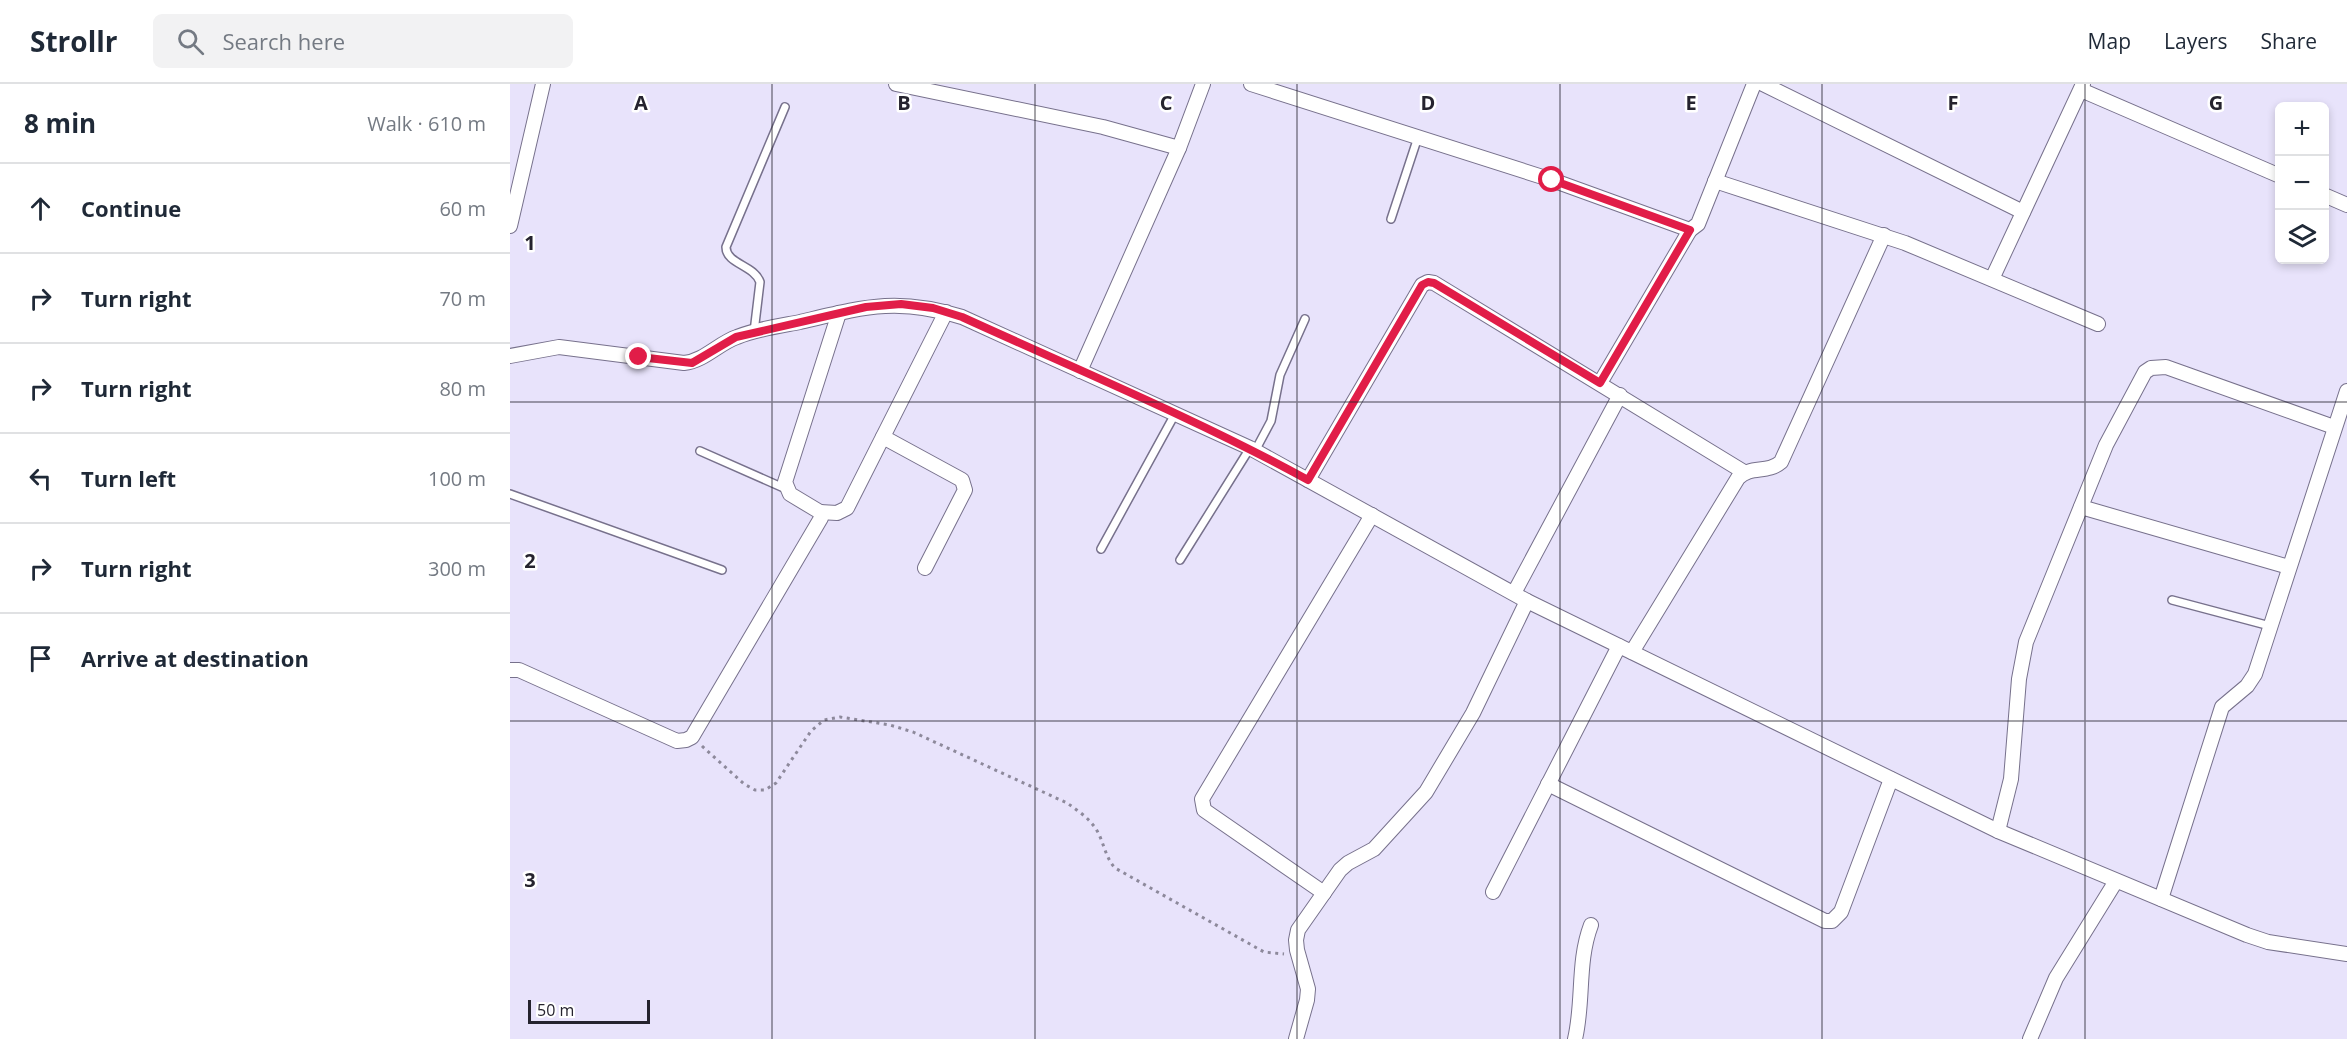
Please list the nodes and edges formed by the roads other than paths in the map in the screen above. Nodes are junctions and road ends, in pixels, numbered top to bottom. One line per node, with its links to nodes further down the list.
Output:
1 (543, 84): 16 (street)
2 (896, 84): 8 (street)
3 (1203, 84): 11 (street)
4 (1251, 84): 10 (street)
5 (1754, 84): 13 (street)
6 (1763, 84): 17 (street)
7 (2082, 87): 12 (street); 17 (street)
8 (935, 89): 11 (street)
9 (785, 107): 27 (lane)
10 (1418, 137): 18 (lane); 20 (street)
11 (1179, 148): 29 (street)
12 (2275, 174)
13 (1715, 181): 20 (street); 21 (street)
14 (2329, 197): 15 (street)
15 (2347, 205)
16 (512, 208): 19 (street)
17 (2024, 212): 22 (street)
18 (1391, 219)
19 (510, 226)
20 (1690, 230): 30 (street)
21 (1884, 235): 22 (street); 38 (street)
22 (1992, 279): 26 (street)
23 (946, 312): 24 (street); 29 (street); 35 (street)
24 (839, 313): 27 (street); 40 (street)
25 (1305, 319): 36 (lane)
26 (2098, 324)
27 (754, 332): 28 (street)
28 (510, 356)
29 (1080, 371): 33 (street)
30 (1600, 383): 32 (street); 39 (street)
31 (2347, 391): 34 (street)
32 (1620, 395): 38 (street); 50 (street)
33 (1175, 414): 36 (street); 45 (lane)
34 (2334, 427): 42 (street); 47 (street)
35 (883, 437): 43 (street); 48 (street)
36 (1252, 450): 39 (street); 46 (lane)
37 (700, 451): 40 (lane)
38 (1744, 472): 55 (street)
39 (1308, 480): 44 (street)
40 (787, 489): 43 (street)
41 (510, 494): 49 (lane)
42 (2081, 507): 47 (street); 59 (street)
43 (820, 512): 56 (street)
44 (1371, 515): 50 (street); 62 (street)
45 (1101, 549)
46 (1180, 560)
47 (2289, 567): 53 (street)
48 (925, 568)
49 (722, 570)
50 (1514, 593): 52 (street)
51 (2172, 600): 53 (lane)
52 (1527, 601): 54 (street); 62 (street)
53 (2270, 627): 63 (street)
54 (1619, 646): 55 (street); 58 (street)
55 (1632, 652): 57 (street)
56 (510, 670)
57 (1891, 779): 58 (street); 59 (street)
58 (1548, 784): 61 (street)
59 (1998, 831): 60 (street)
60 (2116, 881): 63 (street); 68 (street)
61 (1494, 892)
62 (1324, 893): 66 (street)
63 (2161, 899): 65 (street)
64 (1591, 925): 67 (street)
65 (2347, 954)
66 (1296, 1039)
67 (1575, 1039)
68 (2030, 1039)

